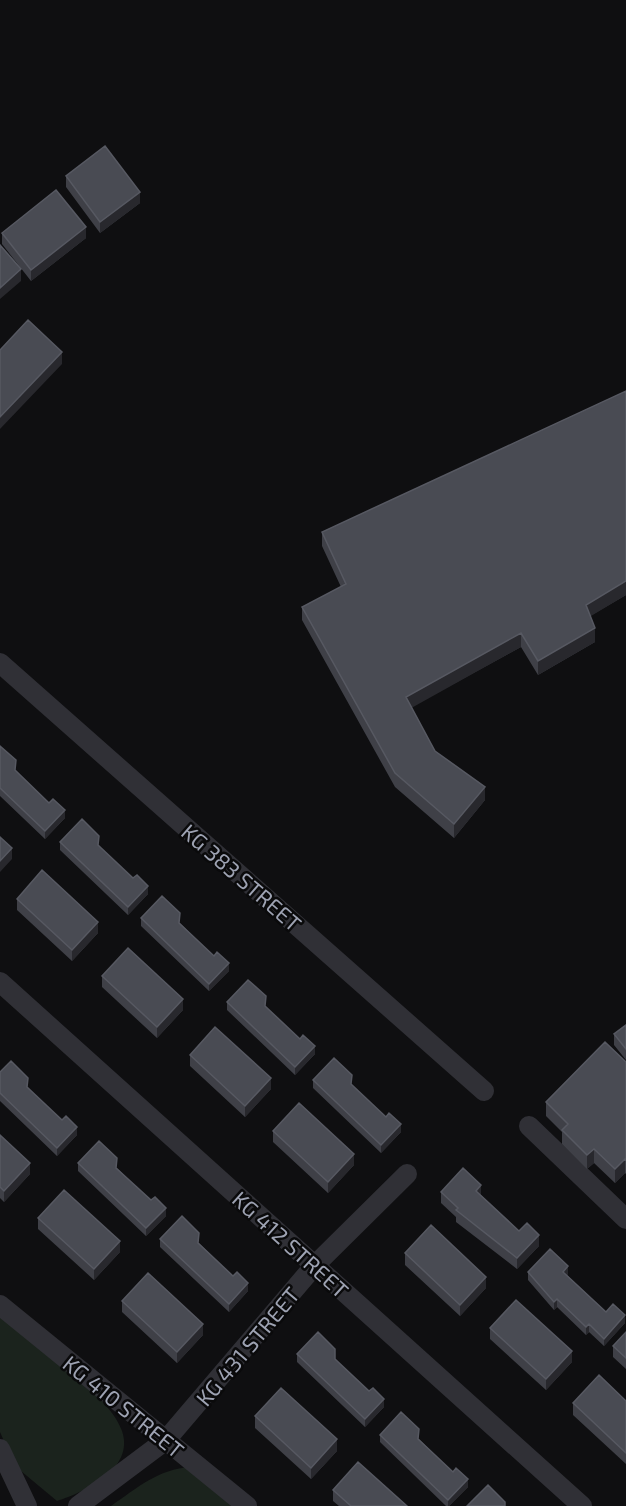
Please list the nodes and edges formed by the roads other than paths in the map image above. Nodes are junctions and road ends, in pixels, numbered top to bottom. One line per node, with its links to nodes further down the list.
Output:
1 (0, 663): 3 (street, KG 383 STREET)
2 (0, 982): 7 (street, KG 412 STREET)
3 (484, 1091)
4 (529, 1126): 6 (street)
5 (406, 1174): 7 (street, KG 431 STREET)
6 (626, 1219)
7 (315, 1266): 9 (street, KG 431 STREET); 14 (street, KG 412 STREET)
8 (0, 1305): 9 (street, KG 410 STREET)
9 (166, 1440): 12 (street, KG 431 STREET); 13 (street, KG 410 STREET)
10 (0, 1449): 11 (street)
11 (27, 1506)
12 (78, 1506)
13 (247, 1506)
14 (582, 1506)

